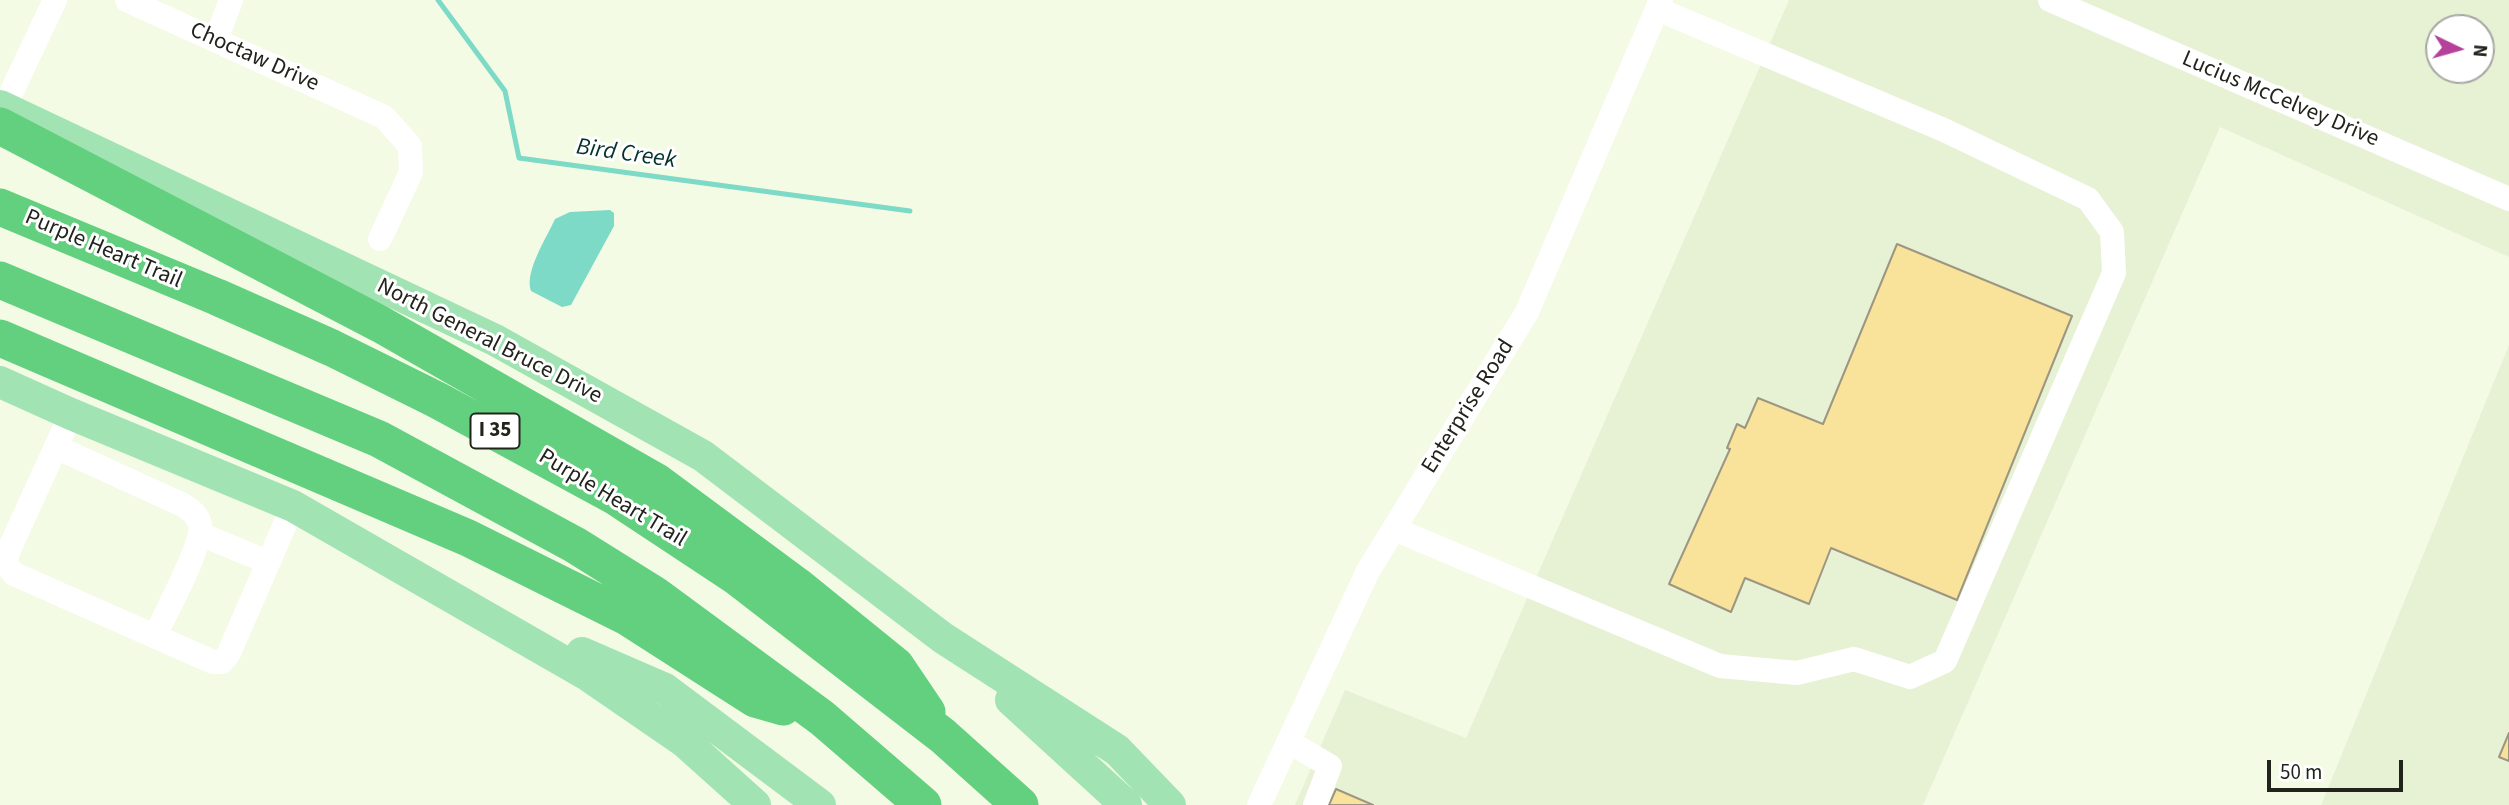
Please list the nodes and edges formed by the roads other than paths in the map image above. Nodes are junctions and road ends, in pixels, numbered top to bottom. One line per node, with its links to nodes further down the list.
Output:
1 (55, 0): 8 (street)
2 (127, 0): 6 (street, Choctaw Drive)
3 (231, 0): 7 (street)
4 (2050, 0): 9 (street, Lucius McCelvey Drive)
5 (1659, 5): 18 (street, Enterprise Road); 18 (street)
6 (155, 6): 7 (street, Choctaw Drive)
7 (216, 40): 11 (street, Choctaw Drive)
8 (1, 113): 23 (main road, North General Bruce Drive); 25 (highway)
9 (2509, 199)
10 (0, 207): 25 (highway, Purple Heart Trail / I 35)
11 (380, 239)
12 (0, 280): 24 (highway)
13 (0, 338): 24 (highway)
14 (0, 382): 15 (main road)
15 (71, 414): 16 (street); 17 (main road)
16 (56, 447): 19 (street); 22 (street)
17 (293, 506): 20 (street); 21 (main road)
18 (1394, 529): 26 (street, Enterprise Road)
19 (200, 534): 20 (street); 22 (street)
20 (268, 562): 22 (street)
21 (455, 598): 27 (main road); 28 (main road)
22 (155, 636)
23 (943, 638): 31 (main road); 32 (main road)
24 (822, 718): 29 (highway)
25 (943, 736): 30 (highway, Purple Heart Trail / I 35)
26 (1289, 742): 33 (street, Enterprise Road); 34 (street)
27 (755, 805)
28 (820, 805)
29 (923, 805)
30 (1020, 805)
31 (1126, 805)
32 (1170, 805)
33 (1259, 805)
34 (1315, 805)

